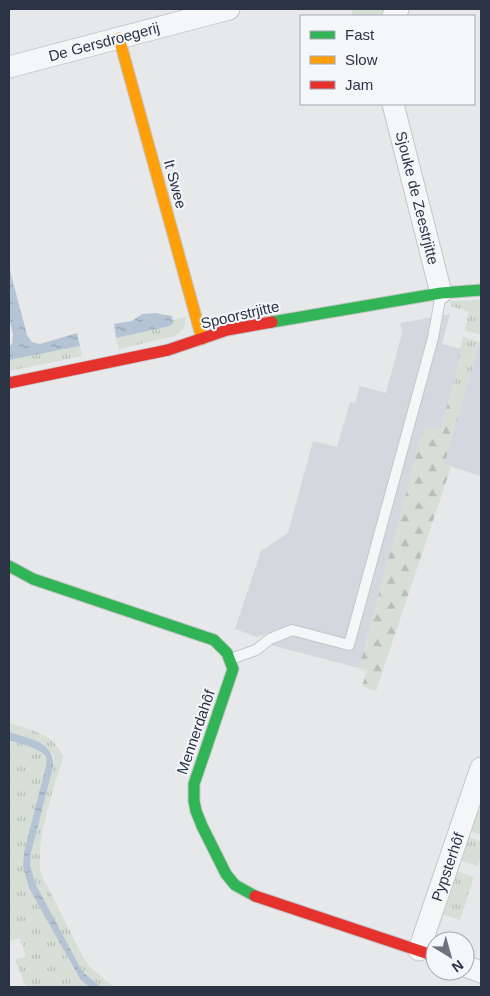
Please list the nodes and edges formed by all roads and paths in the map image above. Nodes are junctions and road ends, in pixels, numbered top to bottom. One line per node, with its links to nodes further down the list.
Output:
1 (229, 9): 2 (street, De Gersdroegerij)
2 (199, 13): 3 (street, De Gersdroegerij)
3 (120, 38): 4 (street, De Gersdroegerij); 8 (street, It Swee)
4 (9, 67)
5 (393, 105): 7 (street, Sjouke de Zeestrjitte)
6 (481, 290): 7 (street, Spoorstrjitte)
7 (442, 293): 8 (street, Spoorstrjitte); 11 (lane)
8 (202, 339): 9 (street, Spoorstrjitte)
9 (9, 383)
10 (9, 566): 11 (street)
11 (231, 659): 14 (street, Mennerdahôf)
12 (481, 768): 13 (street, Pypsterhôf)
13 (433, 931)
14 (425, 952)

